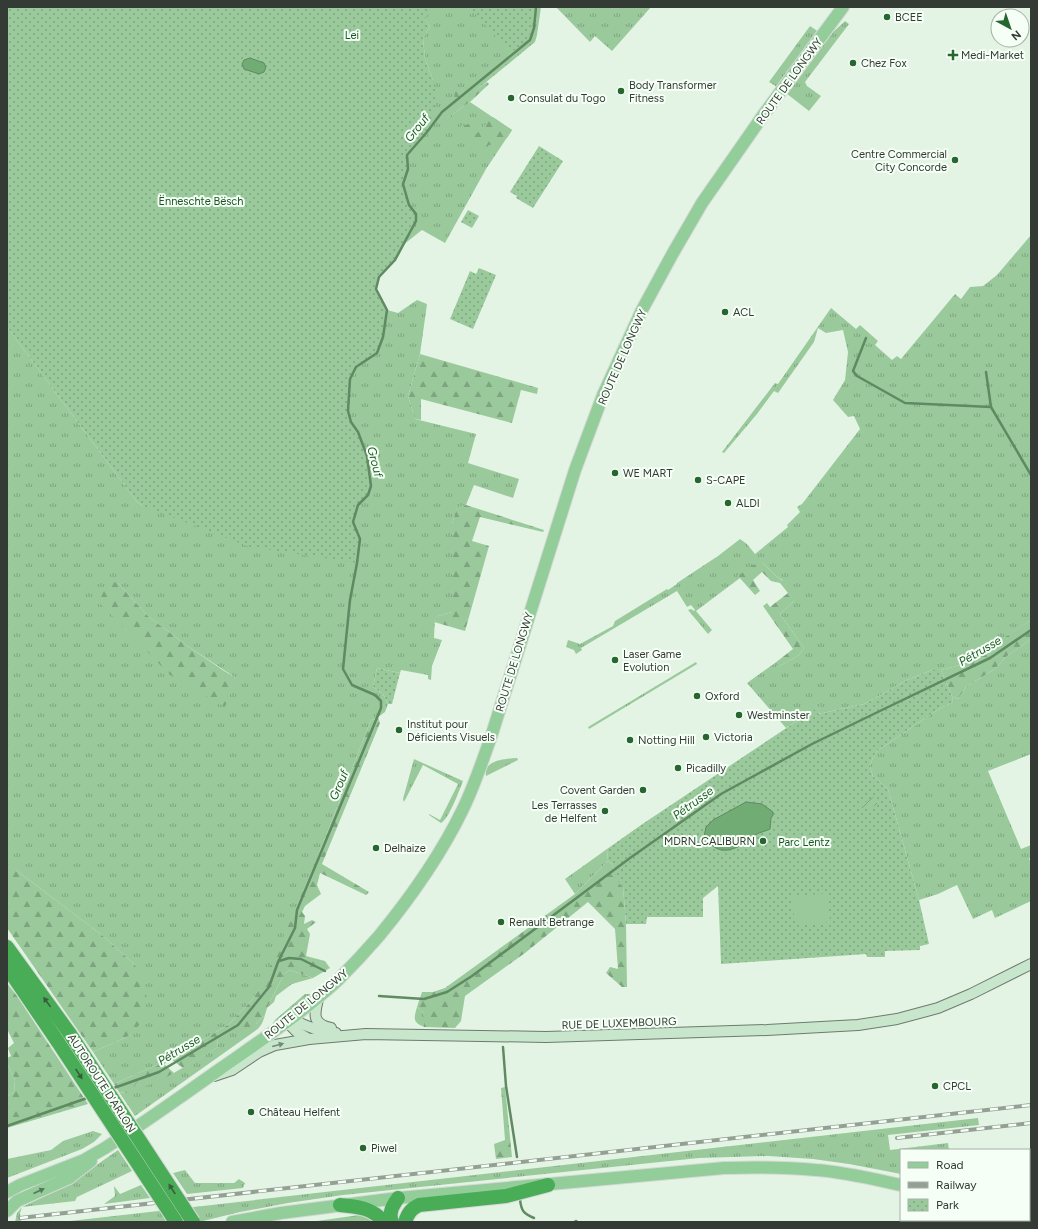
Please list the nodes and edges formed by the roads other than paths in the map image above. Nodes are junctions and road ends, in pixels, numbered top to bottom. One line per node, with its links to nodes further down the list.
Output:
1 (844, 7): 5 (main road, ROUTE DE LONGWY)
2 (7, 947): 18 (highway, AUTOROUTE D'ARLON, one-way to 2, bridge)
3 (1031, 964): 7 (main road, RUE DE LUXEMBOURG)
4 (7, 967): 17 (highway, AUTOROUTE D'ARLON, one-way to 17, bridge)
5 (319, 996): 6 (main road, ROUTE DE LONGWY); 7 (main road)
6 (289, 1020): 7 (main road); 8 (main road); 9 (main road, ROUTE DE LONGWY)
7 (366, 1034): 8 (main road, RUE DE LUXEMBOURG)
8 (309, 1039): 9 (main road, RUE DE LUXEMBOURG, one-way to 8)
9 (204, 1080): 10 (main road, ROUTE DE LONGWY)
10 (105, 1148): 13 (main road, ROUTE DE LONGWY); 16 (main road, one-way to 10)
11 (548, 1185): 12 (main road); 14 (main road); 23 (highway)
12 (900, 1185)
13 (7, 1192)
14 (398, 1198): 15 (main road); 21 (highway); 22 (highway)
15 (340, 1205): 19 (main road); 20 (highway)
16 (7, 1211)
17 (176, 1222)
18 (193, 1222)
19 (232, 1222)
20 (384, 1222)
21 (392, 1222)
22 (401, 1222)
23 (405, 1222)

